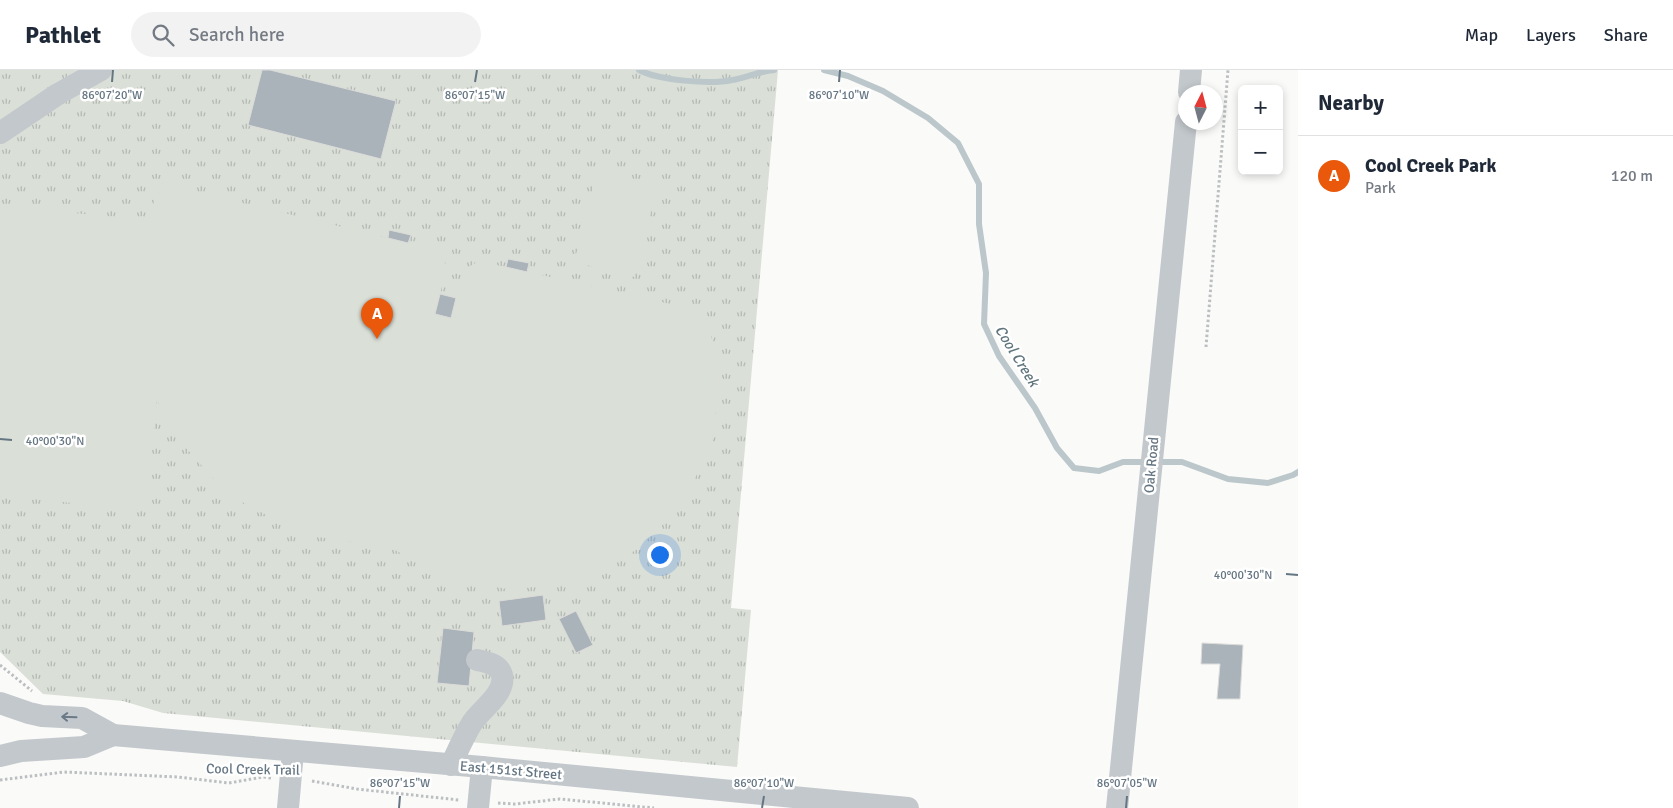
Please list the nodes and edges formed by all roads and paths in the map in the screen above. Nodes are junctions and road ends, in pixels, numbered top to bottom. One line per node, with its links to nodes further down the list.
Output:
1 (101, 70): 6 (street)
2 (1191, 70): 4 (street)
3 (1228, 70): 7 (path)
4 (1190, 85)
5 (1185, 130): 23 (street, Oak Road)
6 (0, 133)
7 (1206, 347)
8 (477, 660): 15 (street)
9 (0, 665): 10 (path)
10 (39, 696)
11 (0, 702): 12 (street, East 151st Street, one-way to 11)
12 (113, 735): 13 (street, East 151st Street); 14 (street, East 151st Street)
13 (293, 751): 15 (street, East 151st Street); 18 (street)
14 (0, 756)
15 (451, 764): 16 (street, East 151st Street)
16 (482, 767): 19 (street); 22 (street, East 151st Street)
17 (0, 780): 18 (path, Cool Creek Trail)
18 (290, 780): 19 (path, Cool Creek Trail); 20 (street)
19 (478, 805): 21 (path, Cool Creek Trail)
20 (288, 808)
21 (654, 808)
22 (908, 808)
23 (1117, 808)

